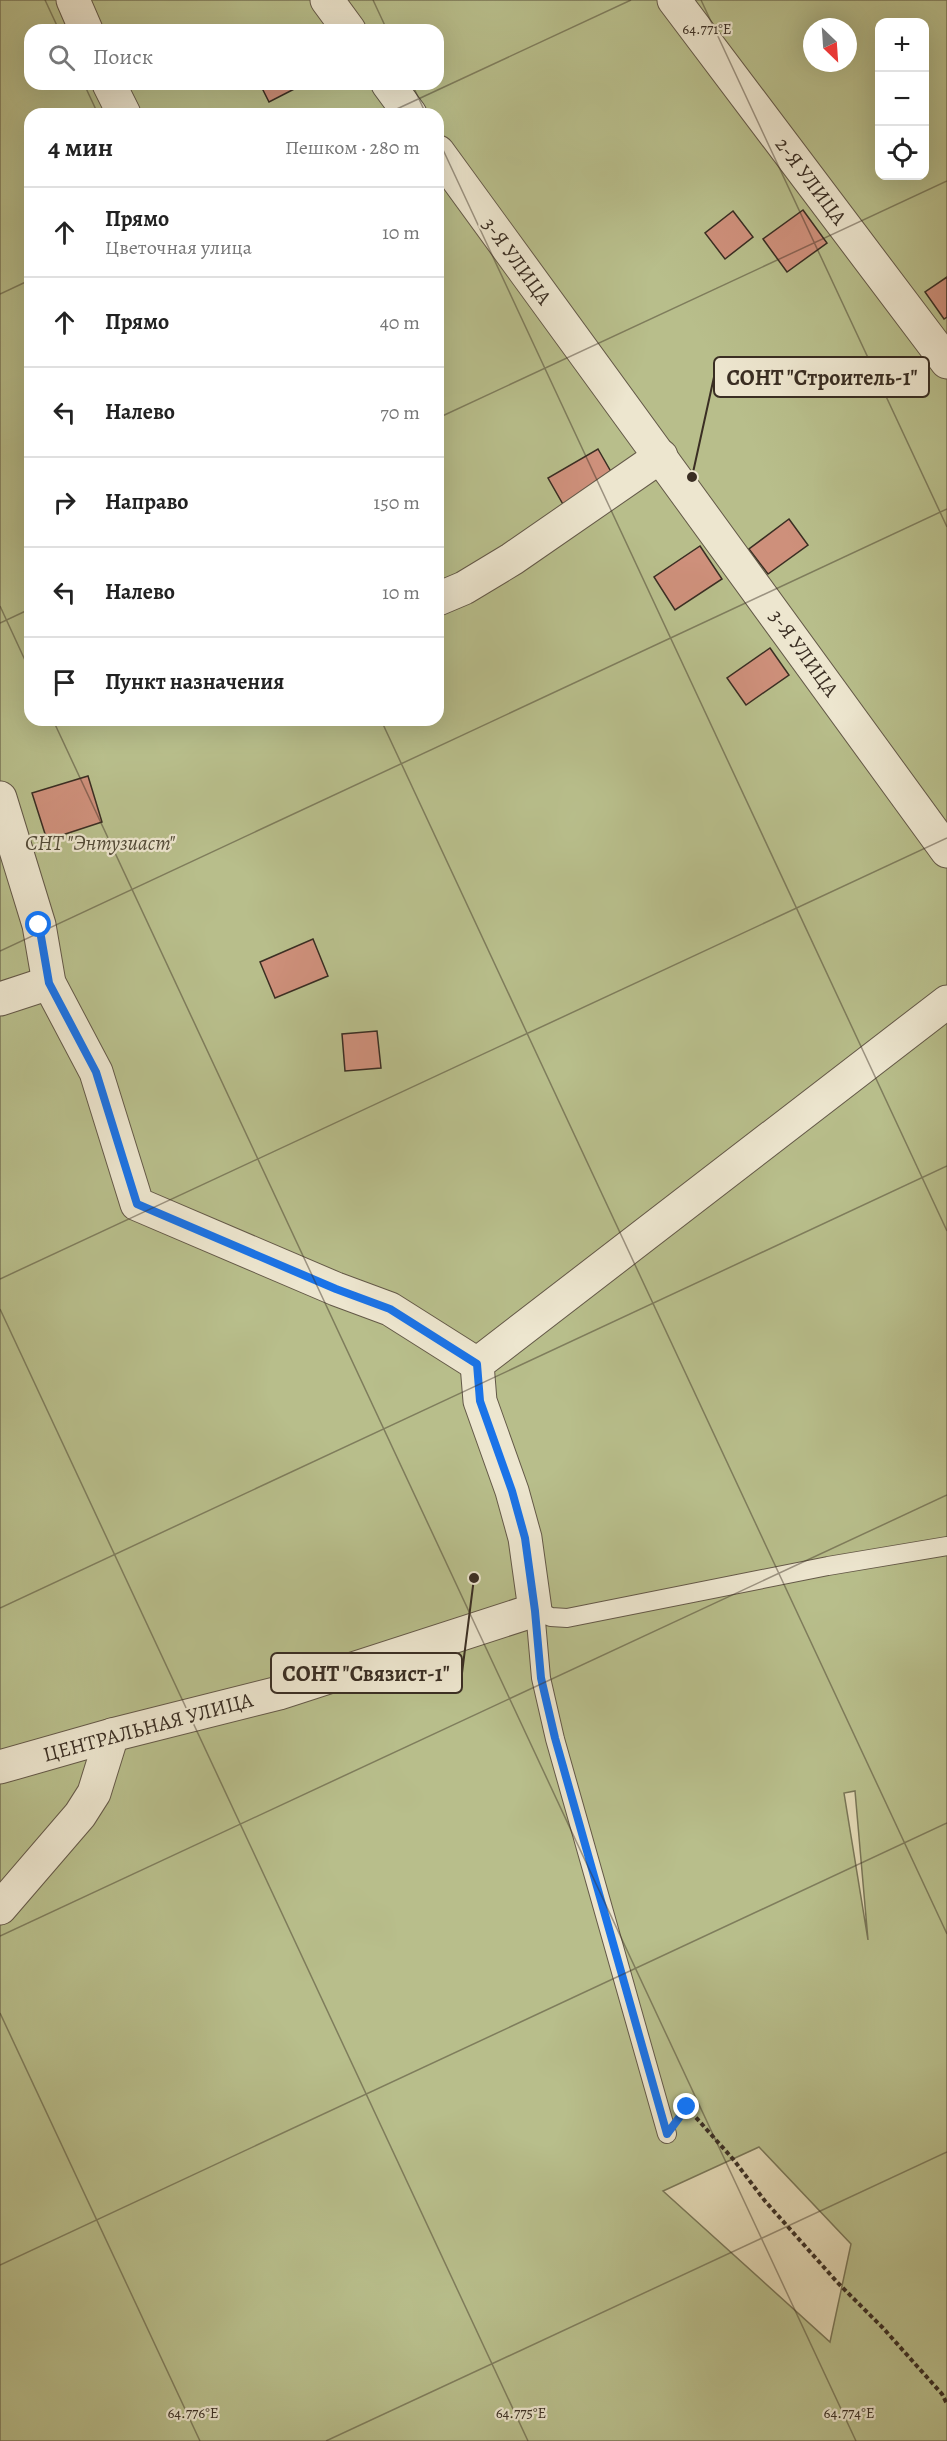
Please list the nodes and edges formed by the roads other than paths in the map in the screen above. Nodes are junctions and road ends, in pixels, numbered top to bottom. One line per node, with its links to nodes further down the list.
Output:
1 (73, 0): 4 (street)
2 (327, 0): 5 (street)
3 (674, 0): 11 (street, 2-Я УЛИЦА)
4 (83, 24)
5 (345, 24)
6 (112, 90): 8 (street)
7 (392, 90): 9 (street)
8 (121, 108)
9 (406, 108)
10 (444, 160): 12 (street, 3-Я УЛИЦА)
11 (947, 362)
12 (661, 456): 13 (street); 15 (street, 3-Я УЛИЦА)
13 (444, 596)
14 (0, 798): 16 (street)
15 (947, 851)
16 (49, 983): 17 (street); 19 (street)
17 (0, 999)
18 (947, 1002): 19 (street)
19 (477, 1364): 21 (street)
20 (947, 1546): 21 (lane)
21 (535, 1611): 22 (street, ЦЕНТРАЛЬНАЯ УЛИЦА); 25 (lane)
22 (112, 1735): 23 (street, ЦЕНТРАЛЬНАЯ УЛИЦА); 24 (street)
23 (0, 1767)
24 (0, 1908)
25 (667, 2134)

